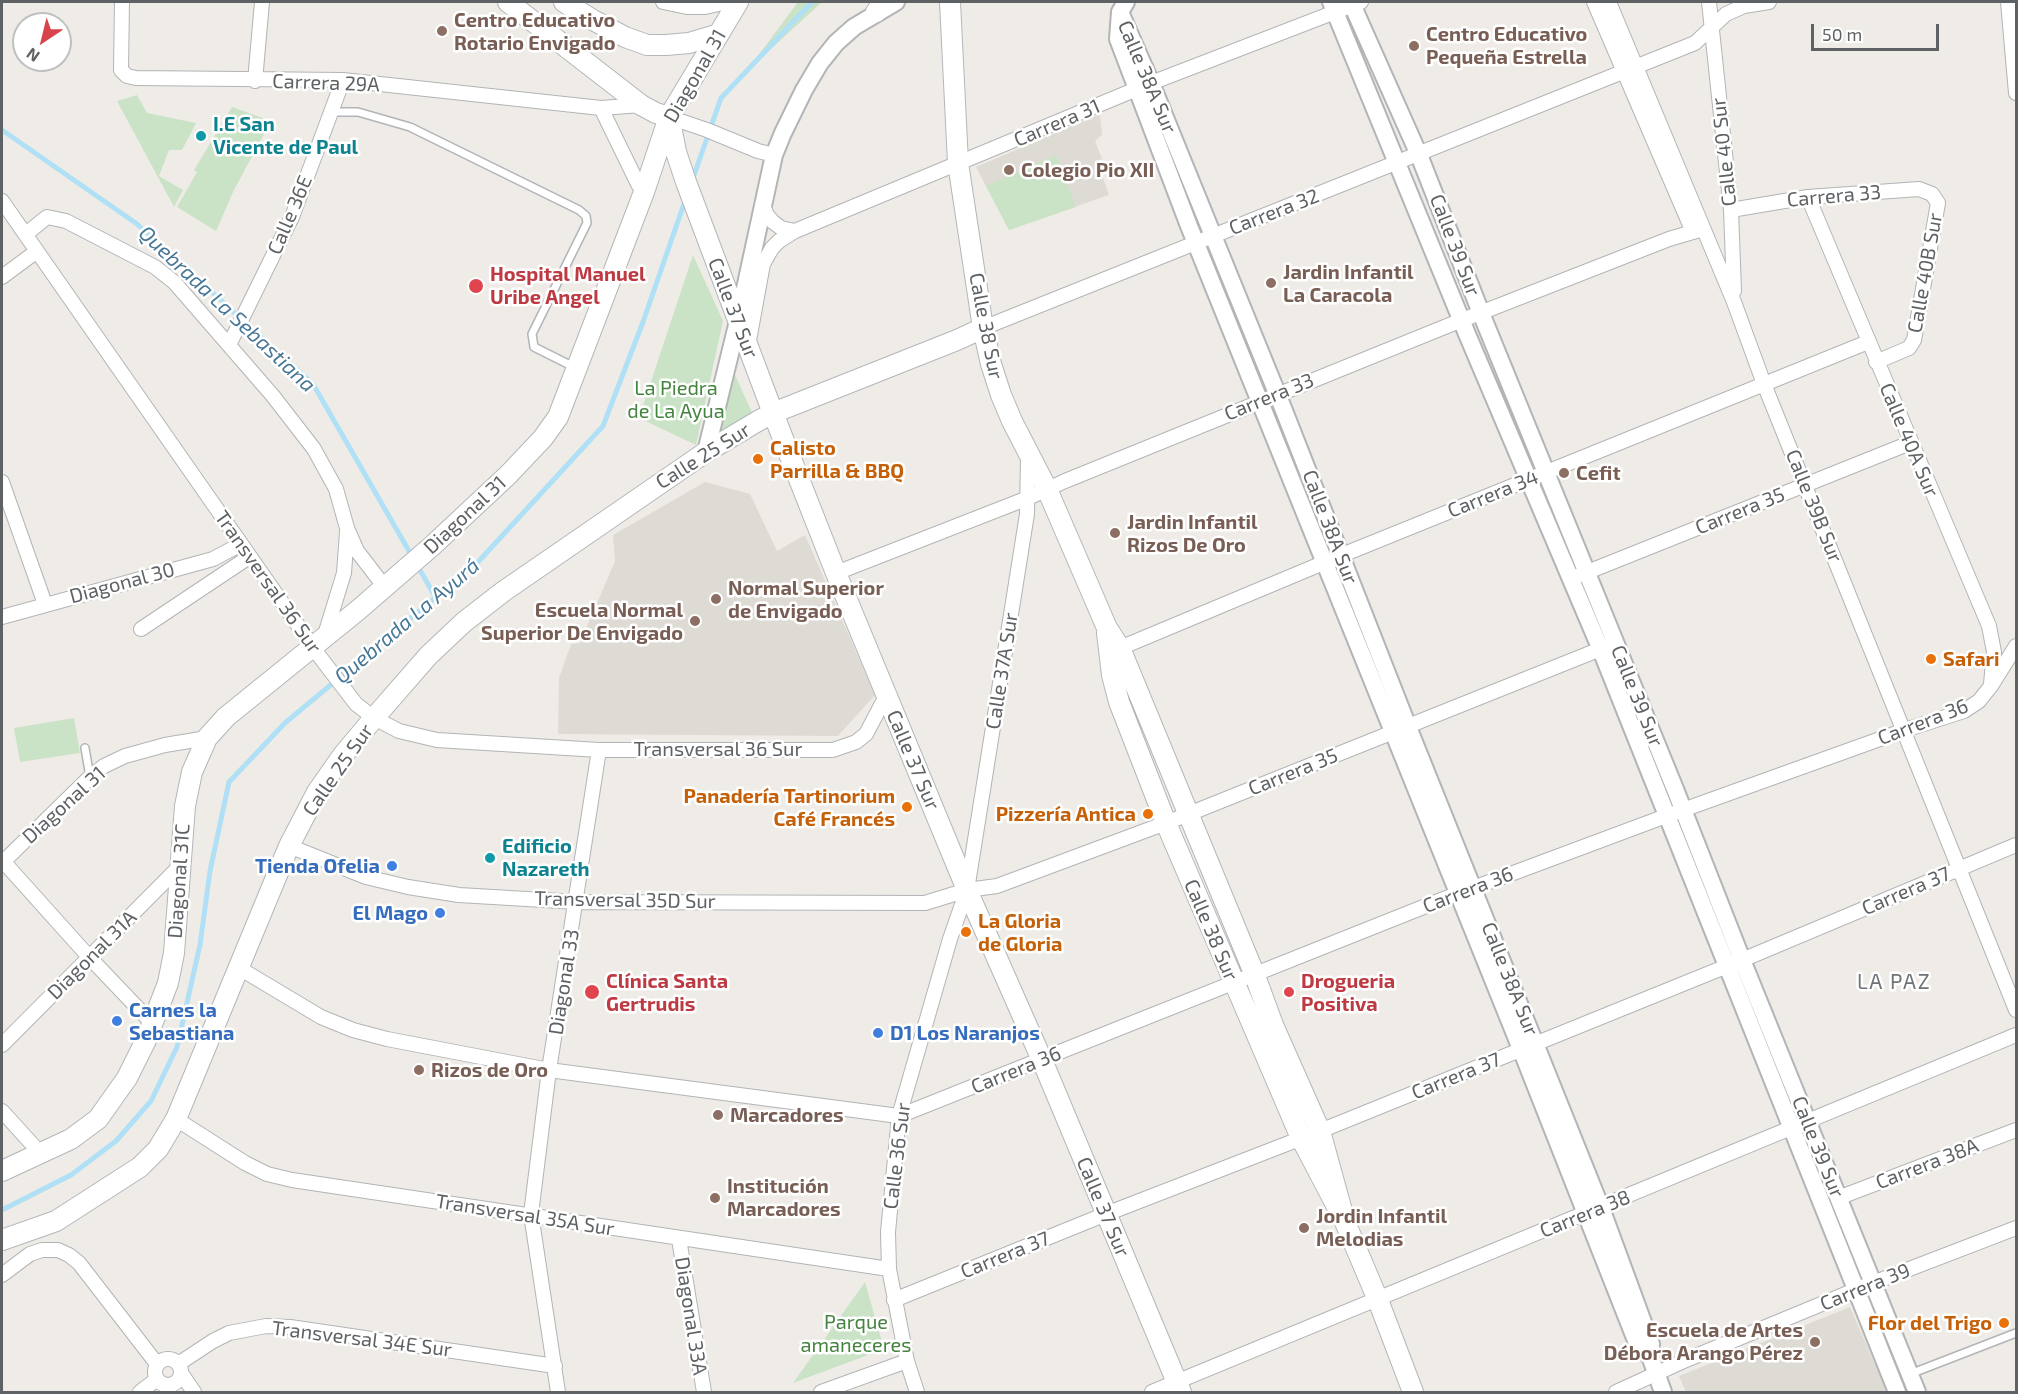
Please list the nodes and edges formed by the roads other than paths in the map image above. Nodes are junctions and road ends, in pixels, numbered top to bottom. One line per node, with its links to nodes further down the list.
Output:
1 (122, 2): 25 (street, Carrera 29A)
2 (262, 2): 25 (street)
3 (508, 2): 28 (main road)
4 (564, 2): 21 (main road)
5 (663, 2): 6 (street)
6 (728, 2)
7 (738, 2): 21 (main road, Diagonal 31)
8 (896, 2): 17 (street)
9 (950, 2): 22 (main road, Calle 38 Sur)
10 (959, 2): 22 (main road)
11 (1594, 2): 23 (street, Calle 39B Sur)
12 (1609, 2): 23 (street, Calle 39B Sur)
13 (1709, 2): 20 (street, Calle 40 Sur)
14 (1769, 2): 20 (street, Carrera 32)
15 (2008, 2): 27 (street)
16 (1355, 3): 19 (street, Carrera 31); 33 (street, Calle 39 Sur)
17 (880, 7): 32 (street)
18 (1123, 7): 26 (street, Calle 38A Sur)
19 (1333, 7): 26 (street, Carrera 31); 35 (street, Calle 39 Sur)
20 (1712, 27): 23 (street, Carrera 32); 41 (street, Calle 40 Sur)
21 (719, 33): 31 (main road, Diagonal 31)
22 (951, 45): 34 (main road, Calle 38 Sur)
23 (1630, 69): 33 (street, Carrera 32); 42 (street, Calle 39B Sur)
24 (343, 80): 25 (street, Carrera 29A); 29 (street, Carrera 29A); 30 (street, Calle 36E)
25 (255, 81)
26 (1144, 86): 34 (street, Carrera 31); 45 (street, Calle 38A Sur); 46 (street, Calle 38A Sur)
27 (2016, 93)
28 (641, 105): 29 (street, Carrera 29A); 31 (main road)
29 (601, 108): 36 (street)
30 (331, 112): 55 (street, Calle 36E); 58 (lane)
31 (669, 117): 32 (street); 36 (main road, Diagonal 31); 52 (main road, Calle 37 Sur)
32 (766, 153): 40 (street)
33 (1419, 154): 35 (street, Carrera 32); 50 (street, Calle 39 Sur)
34 (958, 163): 43 (street, Carrera 31); 53 (main road, Calle 38 Sur)
35 (1397, 164): 45 (street, Carrera 32); 51 (street, Calle 39 Sur)
36 (644, 192): 58 (main road, Diagonal 31)
37 (1808, 197): 38 (street, Carrera 33); 41 (street, Carrera 33); 54 (street, Calle 40A Sur)
38 (1936, 198): 57 (street, Calle 40B Sur)
39 (2, 201): 44 (street, Transversal 36 Sur)
40 (763, 205): 43 (street); 52 (street)
41 (1731, 210): 49 (street, Calle 40 Sur)
42 (1698, 230): 49 (street, Calle 39B Sur); 50 (street, Carrera 33)
43 (795, 231): 56 (street, Carrera 31)
44 (26, 234): 47 (street, Transversal 36 Sur); 55 (street)
45 (1213, 235): 46 (street, Carrera 32); 60 (street, Calle 38A Sur)
46 (1195, 242): 53 (street, Carrera 32); 61 (street, Calle 38A Sur)
47 (37, 251): 48 (street); 73 (street, Transversal 36 Sur)
48 (2, 277)
49 (1734, 302): 59 (street, Calle 39B Sur)
50 (1481, 313): 51 (street, Carrera 33); 66 (street, Calle 39 Sur)
51 (1462, 320): 60 (street, Carrera 33); 67 (street, Calle 39 Sur)
52 (738, 321): 56 (main road, Calle 37 Sur); 65 (street)
53 (983, 327): 62 (main road, Carrera 32); 64 (main road, Calle 38 Sur)
54 (1868, 342): 57 (street, Calle 40A Sur); 59 (street, Carrera 34)
55 (228, 345): 72 (street)
56 (748, 347): 62 (main road, Calle 37 Sur)
57 (1876, 362): 63 (street, Calle 40A Sur)
58 (577, 368): 82 (main road, Diagonal 31)
59 (1764, 384): 66 (street, Carrera 34); 69 (street, Calle 39B Sur)
60 (1277, 394): 61 (street, Carrera 33); 74 (street, Calle 38A Sur)
61 (1260, 401): 70 (street, Carrera 33); 77 (street, Calle 38A Sur)
62 (773, 413): 65 (main road, Calle 25 Sur); 80 (main road, Calle 37 Sur)
63 (1910, 443): 69 (street, Carrera 35); 91 (street, Calle 40A Sur)
64 (1027, 451): 70 (main road, Calle 38 Sur); 71 (street, Calle 37A Sur)
65 (706, 452): 93 (main road, Calle 25 Sur)
66 (1546, 473): 67 (street, Carrera 34); 78 (street, Calle 39 Sur)
67 (1529, 480): 74 (street, Carrera 34); 81 (street, Calle 39 Sur)
68 (2, 482): 83 (street)
69 (1805, 485): 78 (street, Carrera 35); 95 (street, Calle 39B Sur)
70 (1047, 489): 71 (street, Carrera 33); 85 (main road, Calle 38 Sur)
71 (1028, 498): 80 (street, Carrera 33); 109 (street, Calle 37A Sur)
72 (347, 528): 82 (street); 87 (street)
73 (241, 544): 75 (street, Transversal 36 Sur); 76 (street, Diagonal 30)
74 (1341, 555): 77 (street, Carrera 34); 94 (street, Calle 38A Sur)
75 (249, 557): 79 (street); 87 (street, Transversal 36 Sur)
76 (213, 559): 79 (street); 83 (street, Diagonal 30)
77 (1324, 562): 90 (street, Carrera 34); 94 (street, Calle 38A Sur)
78 (1587, 572): 81 (street, Carrera 35); 88 (street, Calle 39 Sur)
79 (224, 573): 86 (street)
80 (836, 573): 92 (main road, Calle 37 Sur)
81 (1570, 579): 88 (street, Calle 39 Sur)
82 (387, 584): 87 (main road, Diagonal 31)
83 (45, 603): 84 (street, Diagonal 30)
84 (2, 617)
85 (1107, 628): 90 (main road, Calle 38 Sur); 103 (main road, Calle 38 Sur)
86 (141, 629)
87 (319, 642): 93 (street, Transversal 36 Sur); 96 (main road, Diagonal 31)
88 (1608, 646): 94 (street, Carrera 35); 100 (street, Calle 39 Sur); 102 (street, Calle 39 Sur)
89 (2016, 646): 91 (street, Carrera 36)
90 (1119, 648): 101 (main road, Calle 38 Sur)
91 (1991, 686): 95 (street, Carrera 36)
92 (886, 696): 98 (street, Transversal 36 Sur); 109 (main road, Calle 37 Sur)
93 (374, 718): 98 (street, Transversal 36 Sur); 105 (main road, Calle 25 Sur)
94 (1400, 730): 101 (street, Carrera 35); 110 (street, Calle 38A Sur)
95 (1905, 730): 100 (street, Carrera 36); 108 (street, Calle 39B Sur)
96 (207, 738): 99 (street, Diagonal 31); 107 (main road, Diagonal 31C)
97 (85, 748): 99 (lane)
98 (599, 750): 111 (street, Diagonal 33)
99 (90, 777): 106 (street, Diagonal 31)
100 (1684, 811): 102 (street, Carrera 36); 113 (street, Calle 39 Sur)
101 (1187, 815): 103 (street, Carrera 35); 115 (main road, Calle 38 Sur)
102 (1666, 816): 110 (street, Carrera 36); 113 (street, Calle 39 Sur)
103 (1166, 823): 109 (street, Carrera 35); 116 (main road, Calle 38 Sur)
104 (2016, 845): 108 (street, Carrera 37)
105 (289, 846): 111 (street, Transversal 35D Sur); 114 (main road, Calle 25 Sur)
106 (2, 862): 112 (street)
107 (181, 865): 112 (street, Diagonal 31A); 118 (main road, Diagonal 31C)
108 (1960, 868): 113 (street, Carrera 37); 117 (street, Calle 39B Sur)
109 (967, 890): 111 (street, Transversal 35D Sur); 122 (main road, Calle 37 Sur); 125 (street, Calle 36 Sur)
110 (1466, 891): 115 (street, Carrera 36); 121 (street, Calle 38A Sur)
111 (577, 902): 123 (street, Diagonal 33)
112 (90, 958): 118 (street); 120 (street, Diagonal 31A)
113 (1734, 962): 121 (street, Carrera 37); 127 (street, Calle 39 Sur); 128 (street, Calle 39 Sur)
114 (239, 969): 123 (street); 126 (main road, Calle 25 Sur)
115 (1254, 973): 116 (street, Carrera 36); 130 (main road, Calle 38 Sur)
116 (1233, 982): 122 (street, Carrera 36); 131 (main road, Calle 38 Sur)
117 (2016, 1010)
118 (153, 1024): 132 (main road, Diagonal 31C)
119 (2016, 1035): 127 (street, Carrera 38)
120 (2, 1045)
121 (1529, 1046): 130 (street, Carrera 37); 135 (street, Calle 38A Sur); 138 (street, Calle 38A Sur)
122 (1042, 1060): 125 (street, Carrera 36); 137 (main road, Calle 37 Sur)
123 (549, 1070): 125 (street); 136 (street, Diagonal 33)
124 (2, 1111): 132 (street)
125 (899, 1116): 143 (street, Calle 36 Sur)
126 (176, 1119): 136 (street, Transversal 35A Sur); 142 (main road, Calle 25 Sur)
127 (1807, 1121): 128 (street, Carrera 38); 134 (street, Calle 39 Sur)
128 (1791, 1128): 135 (street, Carrera 38); 146 (street, Calle 39 Sur)
129 (2016, 1130): 134 (street, Carrera 38A)
130 (1320, 1131): 131 (street, Carrera 37); 139 (main road, Calle 38 Sur)
131 (1301, 1138): 137 (street, Carrera 37); 139 (main road, Calle 38 Sur)
132 (41, 1154): 133 (main road, Diagonal 31C)
133 (2, 1171)
134 (1838, 1198): 145 (street, Calle 39 Sur)
135 (1602, 1208): 138 (street, Carrera 38); 150 (street, Calle 38A Sur)
136 (531, 1214): 141 (street, Transversal 35A Sur); 153 (street, Diagonal 33)
137 (1106, 1214): 147 (street, Carrera 37); 158 (main road, Calle 37 Sur)
138 (1585, 1214): 148 (street, Carrera 38); 150 (street, Calle 38A Sur)
139 (1345, 1222): 148 (main road, Calle 38 Sur)
140 (2016, 1228): 145 (street, Carrera 39)
141 (679, 1239): 143 (street, Transversal 35A Sur); 162 (street, Diagonal 33A)
142 (2, 1240)
143 (889, 1269): 147 (street, Calle 36 Sur)
144 (2, 1275): 152 (street)
145 (1873, 1283): 146 (street, Carrera 39); 155 (street, Calle 39 Sur)
146 (1855, 1290): 156 (street, Carrera 39); 169 (street, Calle 39 Sur)
147 (894, 1300): 151 (street, Calle 36 Sur)
148 (1378, 1300): 158 (street, Carrera 38); 166 (main road, Calle 38 Sur)
149 (2016, 1333): 155 (lane)
150 (1650, 1356): 156 (street, Calle 38A Sur)
151 (907, 1361): 163 (street); 164 (street, Calle 36 Sur)
152 (157, 1364): 154 (street); 157 (street)
153 (555, 1366): 154 (street, Transversal 34E Sur); 161 (street, Diagonal 33)
154 (180, 1369): 157 (street); 160 (street)
155 (1910, 1374): 170 (street, Calle 39 Sur)
156 (1655, 1375): 167 (street, Carrera 39); 168 (street, Calle 38A Sur)
157 (165, 1386): 159 (street)
158 (1179, 1387): 165 (street, Carrera 38)
159 (140, 1392)
160 (194, 1392)
161 (558, 1392)
162 (704, 1392)
163 (821, 1392)
164 (917, 1392)
165 (1152, 1392)
166 (1413, 1392)
167 (1616, 1392)
168 (1663, 1392)
169 (1897, 1392)
170 (1917, 1392)

